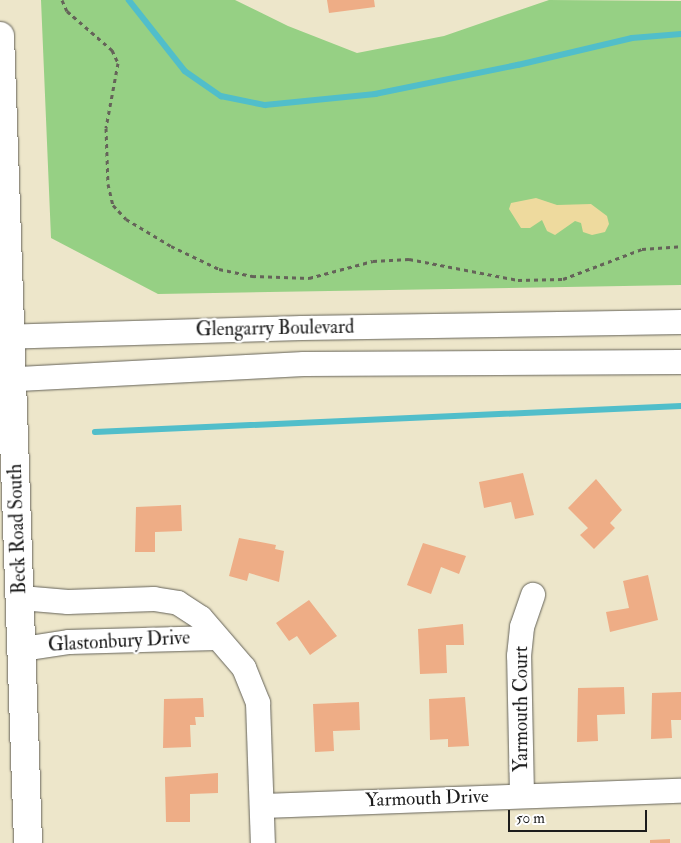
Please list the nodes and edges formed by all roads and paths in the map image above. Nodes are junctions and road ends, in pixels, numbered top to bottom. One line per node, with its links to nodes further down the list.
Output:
1 (62, 0): 3 (path)
2 (0, 36): 6 (main road, Beck Road South)
3 (681, 246)
4 (681, 322): 5 (street, Glengarry Boulevard)
5 (550, 324): 6 (street, Glengarry Boulevard); 7 (street)
6 (6, 337): 9 (main road, Beck Road South)
7 (549, 362): 8 (street, Glengarry Boulevard); 9 (street, Glengarry Boulevard)
8 (681, 362)
9 (6, 379): 11 (main road, Beck Road South)
10 (533, 595): 15 (street, Yarmouth Court)
11 (21, 598): 12 (street, Glastonbury Drive); 13 (main road, Beck Road South)
12 (216, 638): 13 (street, Glastonbury Drive); 16 (street, Glastonbury Drive)
13 (23, 649): 17 (main road, Beck Road South)
14 (681, 790): 15 (street, Yarmouth Drive)
15 (522, 795): 16 (street, Yarmouth Drive)
16 (262, 806): 18 (street, Glastonbury Drive)
17 (28, 843)
18 (263, 843)

